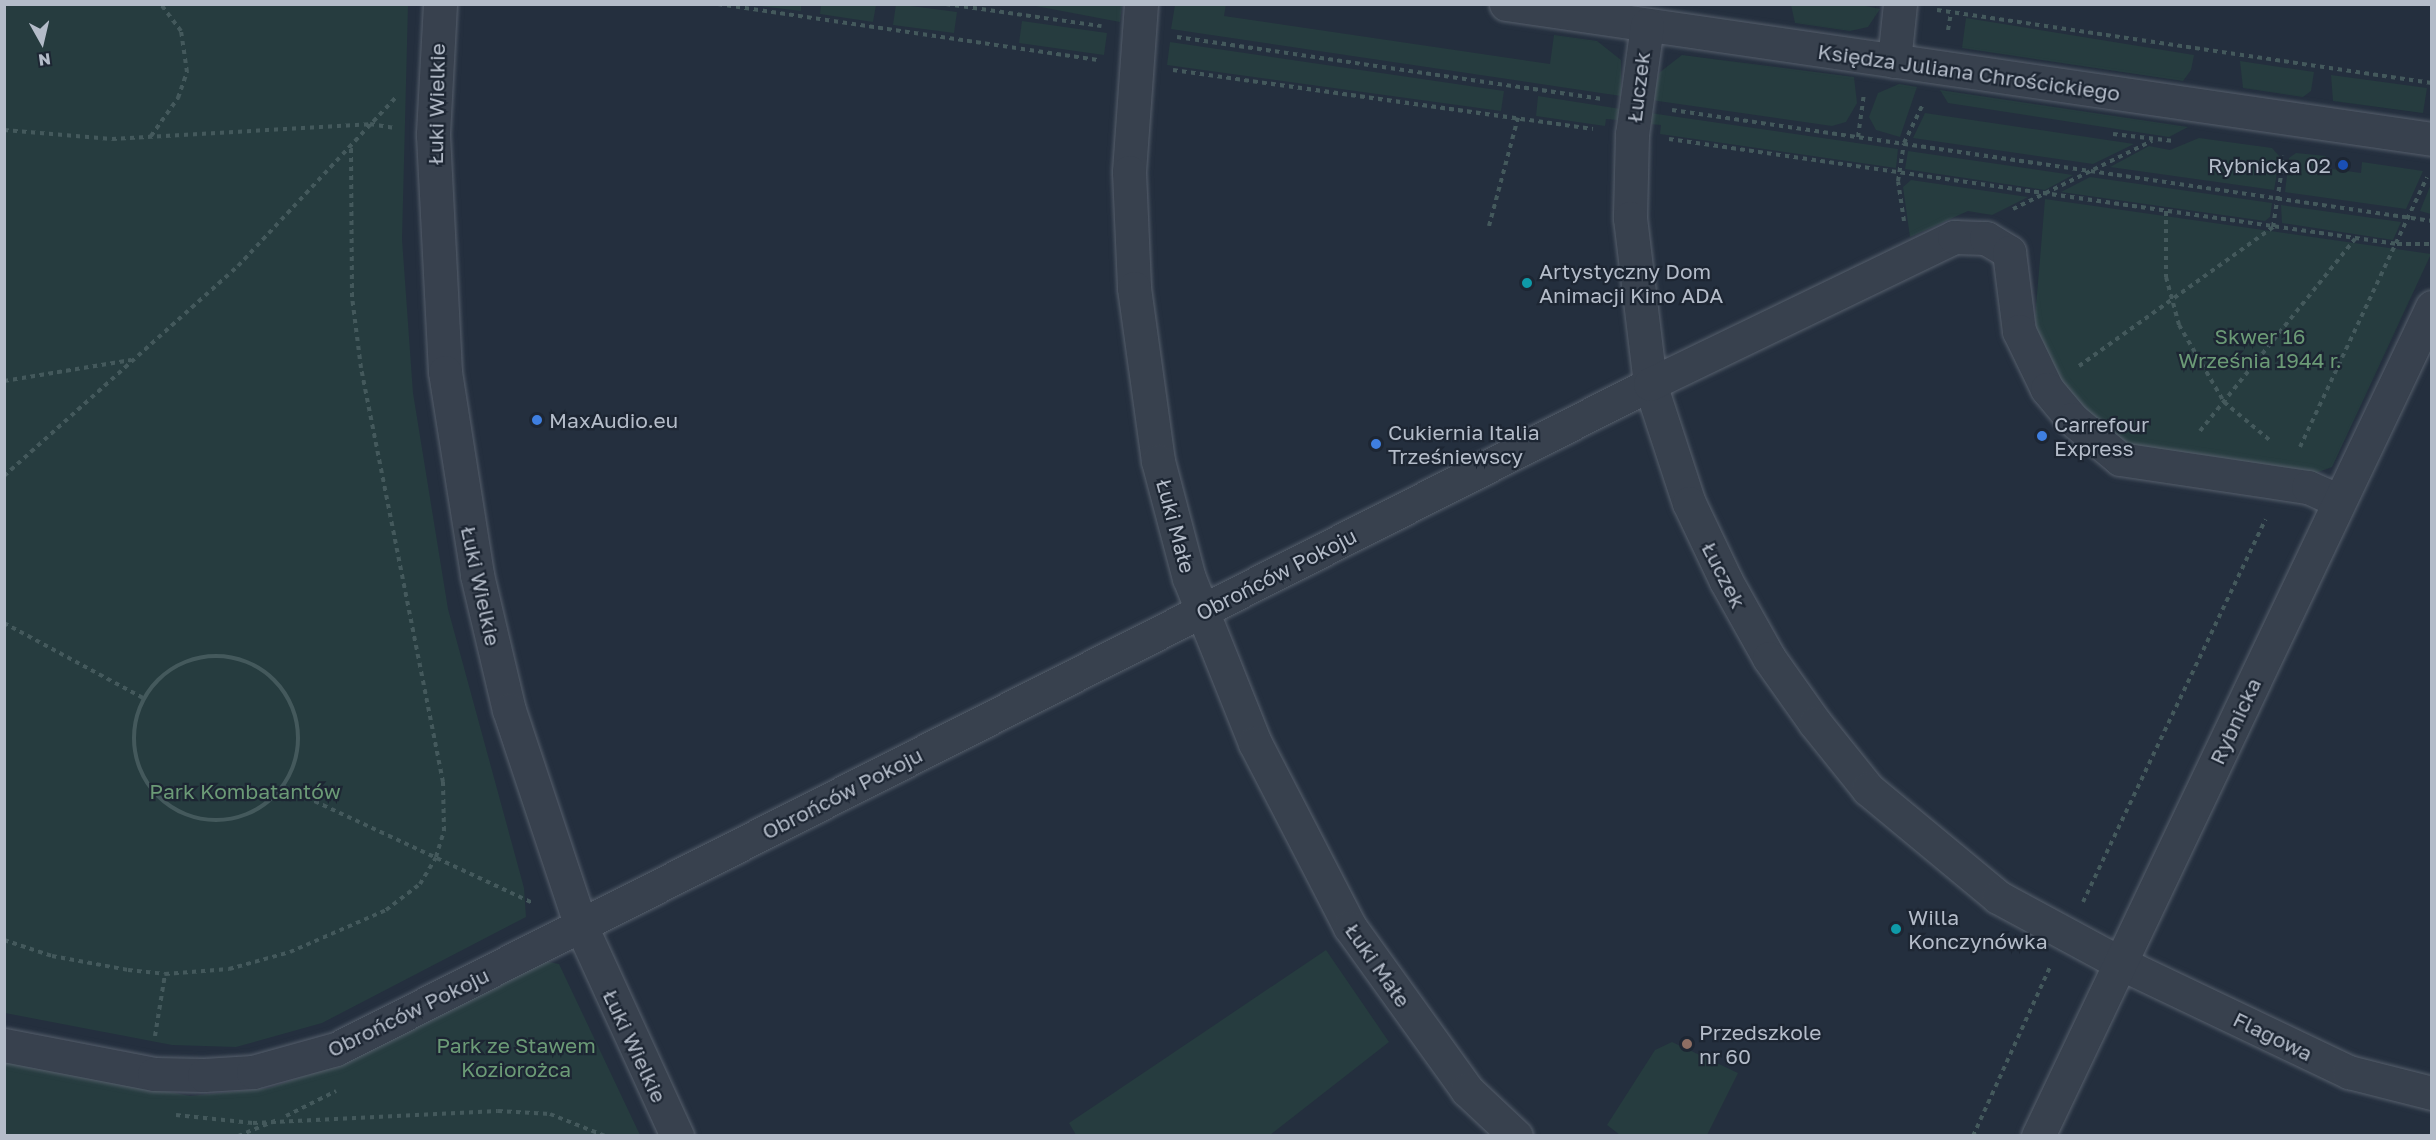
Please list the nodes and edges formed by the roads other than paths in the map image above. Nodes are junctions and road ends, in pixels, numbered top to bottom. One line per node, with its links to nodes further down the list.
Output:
1 (440, 4): 12 (street, Łuki Wielkie)
2 (1141, 4): 11 (street, Łuki Małe)
3 (1506, 4): 5 (street, Księdza Juliana Chrościckiego)
4 (1900, 4): 6 (street)
5 (1647, 25): 6 (street, Księdza Juliana Chrościckiego); 9 (street, Łuczek)
6 (1894, 61): 7 (street, Księdza Juliana Chrościckiego)
7 (2432, 139)
8 (2432, 307): 10 (street, Rybnicka)
9 (1650, 384): 10 (street, Obrońców Pokoju); 11 (street, Obrońców Pokoju); 13 (street, Łuczek)
10 (2339, 501): 13 (street, Rybnicka)
11 (1201, 612): 12 (street, Obrońców Pokoju); 17 (street, Łuki Małe)
12 (581, 926): 14 (street, Obrońców Pokoju); 16 (street, Łuki Wielkie)
13 (2120, 963): 15 (street, Flagowa); 18 (street, Rybnicka)
14 (4, 1045)
15 (2432, 1093)
16 (677, 1136)
17 (1516, 1136)
18 (2038, 1136)

